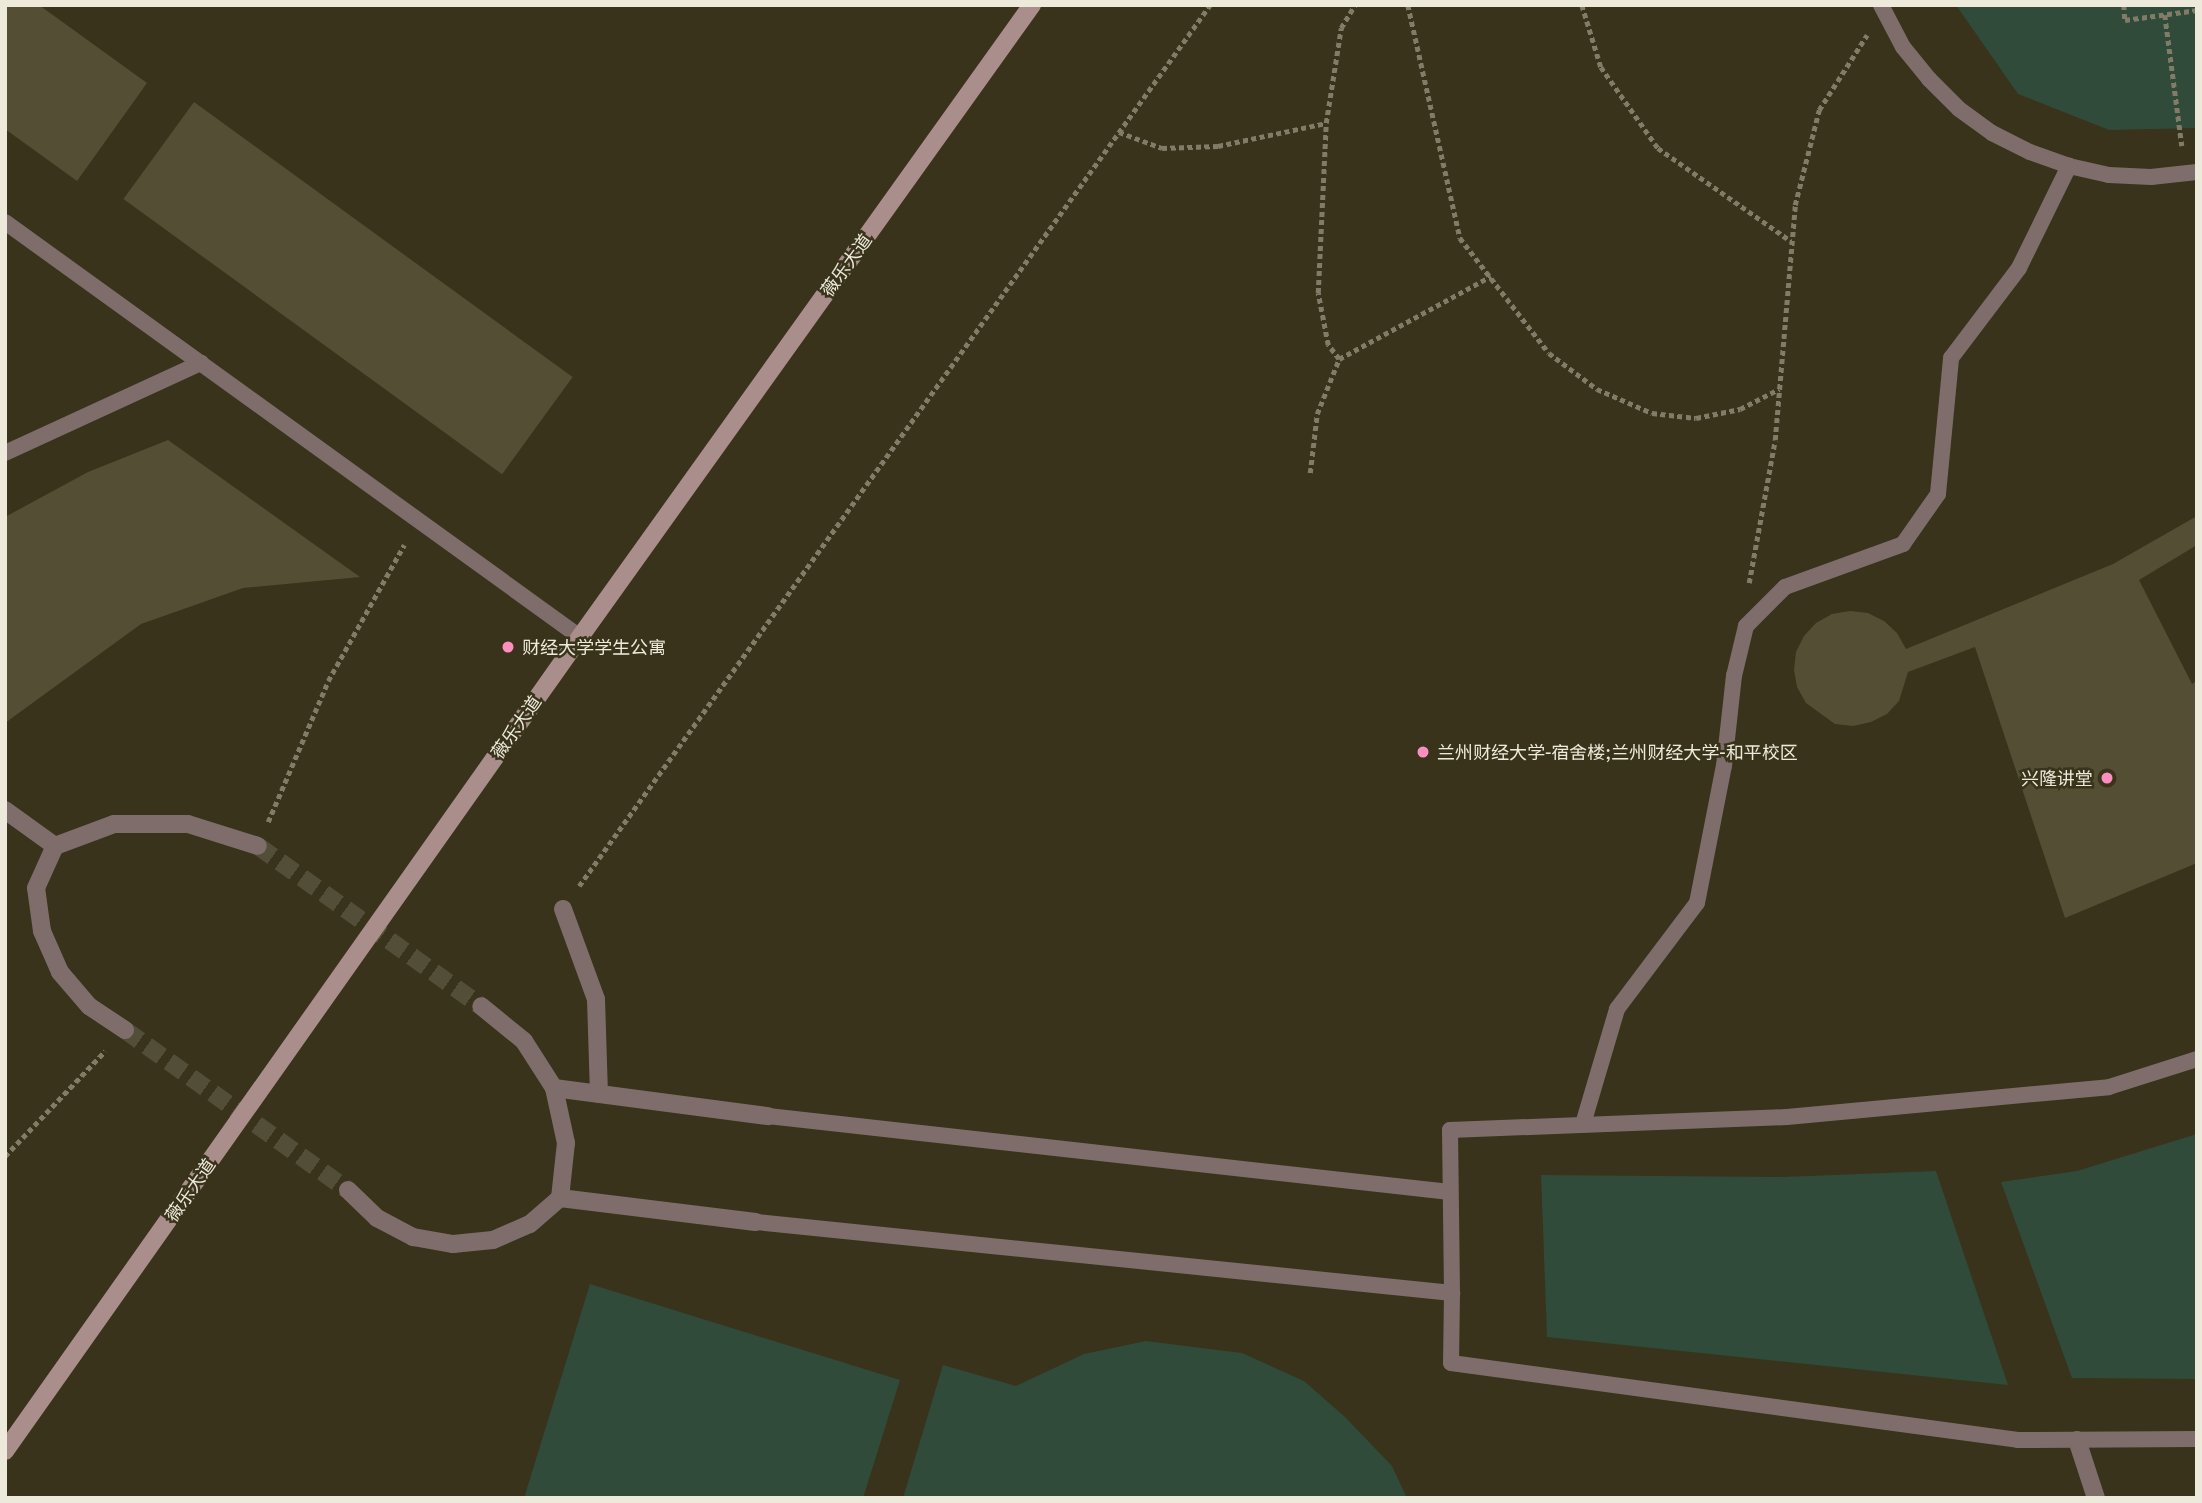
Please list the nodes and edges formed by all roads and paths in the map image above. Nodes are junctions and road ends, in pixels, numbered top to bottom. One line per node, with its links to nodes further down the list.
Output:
1 (1032, 5): 24 (main road, 薇乐大道)
2 (1210, 5): 11 (path)
3 (1355, 5): 10 (path)
4 (1408, 5): 16 (path)
5 (1582, 5): 15 (path)
6 (2124, 5): 9 (path)
7 (1882, 8): 12 (lane); 15 (path)
8 (2197, 10): 9 (path)
9 (2165, 15): 13 (path)
10 (1326, 123): 11 (path); 17 (path)
11 (1119, 132): 28 (path)
12 (2069, 166): 13 (lane); 23 (lane)
13 (2192, 173)
14 (5, 222): 18 (lane)
15 (1792, 242): 19 (path)
16 (1491, 276): 17 (path); 19 (path)
17 (1339, 359): 21 (path)
18 (201, 363): 20 (lane); 22 (lane)
19 (1780, 389): 23 (path)
20 (5, 453)
21 (1310, 473)
22 (418, 519): 24 (lane); 27 (path)
23 (1746, 626): 35 (lane)
24 (580, 637): 44 (main road, 薇乐大道)
25 (5, 810): 26 (street)
26 (55, 846): 27 (street); 30 (street)
27 (258, 846)
28 (563, 909): 33 (street)
29 (481, 1006): 32 (street)
30 (125, 1030): 36 (path)
31 (2197, 1059): 35 (lane)
32 (554, 1088): 33 (street); 39 (street)
33 (599, 1094): 34 (street)
34 (768, 1116): 38 (lane)
35 (1583, 1124): 38 (lane)
36 (5, 1156)
37 (348, 1190): 39 (street)
38 (1450, 1192): 41 (lane)
39 (560, 1198): 40 (street)
40 (756, 1223): 41 (lane)
41 (1452, 1293): 43 (lane)
42 (2197, 1439): 43 (lane)
43 (2077, 1440): 45 (street)
44 (5, 1451)
45 (2096, 1498)

